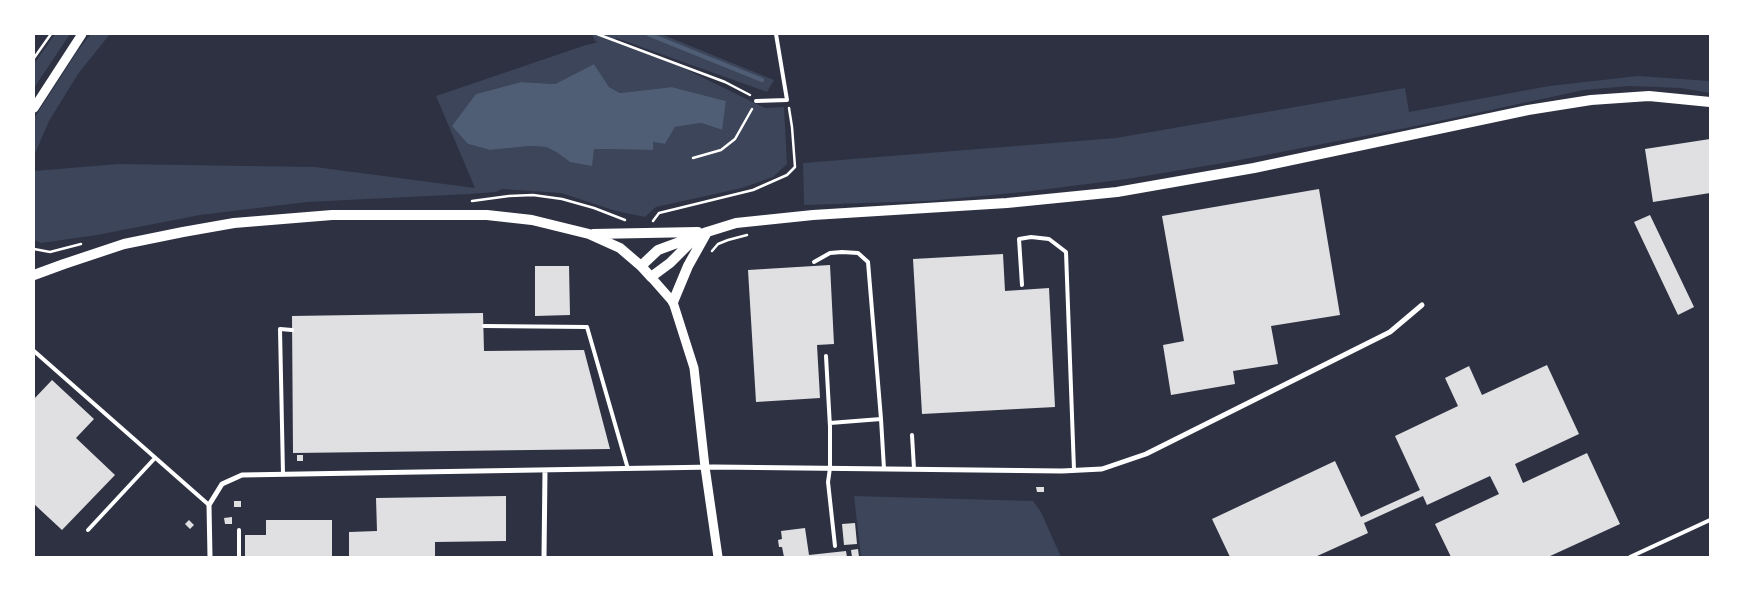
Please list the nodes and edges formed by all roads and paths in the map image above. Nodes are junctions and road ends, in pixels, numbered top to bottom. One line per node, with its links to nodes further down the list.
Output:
1 (51, 34): 5 (path)
2 (82, 34): 9 (street)
3 (597, 34): 7 (path)
4 (776, 34): 6 (lane)
5 (34, 58)
6 (787, 100): 7 (lane); 12 (path)
7 (756, 101)
8 (1710, 102): 13 (main road)
9 (34, 108)
10 (749, 117): 11 (path)
11 (693, 158)
12 (652, 226)
13 (707, 232): 14 (main road); 15 (main road); 21 (main road)
14 (589, 234): 17 (main road); 18 (main road)
15 (696, 236): 17 (main road); 19 (main road)
16 (814, 262): 27 (lane)
17 (641, 266): 19 (main road)
18 (34, 276)
19 (651, 278): 21 (street)
20 (1022, 286): 36 (lane)
21 (673, 302): 31 (street)
22 (1422, 305): 36 (street)
23 (484, 326): 33 (lane)
24 (292, 330): 38 (lane)
25 (34, 351): 30 (lane)
26 (826, 356): 28 (lane)
27 (882, 419): 28 (lane); 34 (lane)
28 (830, 423): 32 (lane)
29 (912, 435): 35 (lane)
30 (156, 458): 39 (lane); 41 (lane)
31 (704, 467): 32 (street); 33 (street); 47 (street)
32 (830, 468): 34 (street); 43 (lane)
33 (628, 469): 37 (street)
34 (884, 469): 35 (street)
35 (914, 469): 36 (street)
36 (1074, 470)
37 (545, 471): 38 (street); 46 (street)
38 (283, 474): 39 (street)
39 (209, 505): 44 (street)
40 (1710, 520): 48 (lane)
41 (88, 530)
42 (239, 530): 45 (lane)
43 (835, 546)
44 (210, 557)
45 (239, 557)
46 (544, 557)
47 (718, 557)
48 (1630, 557)

